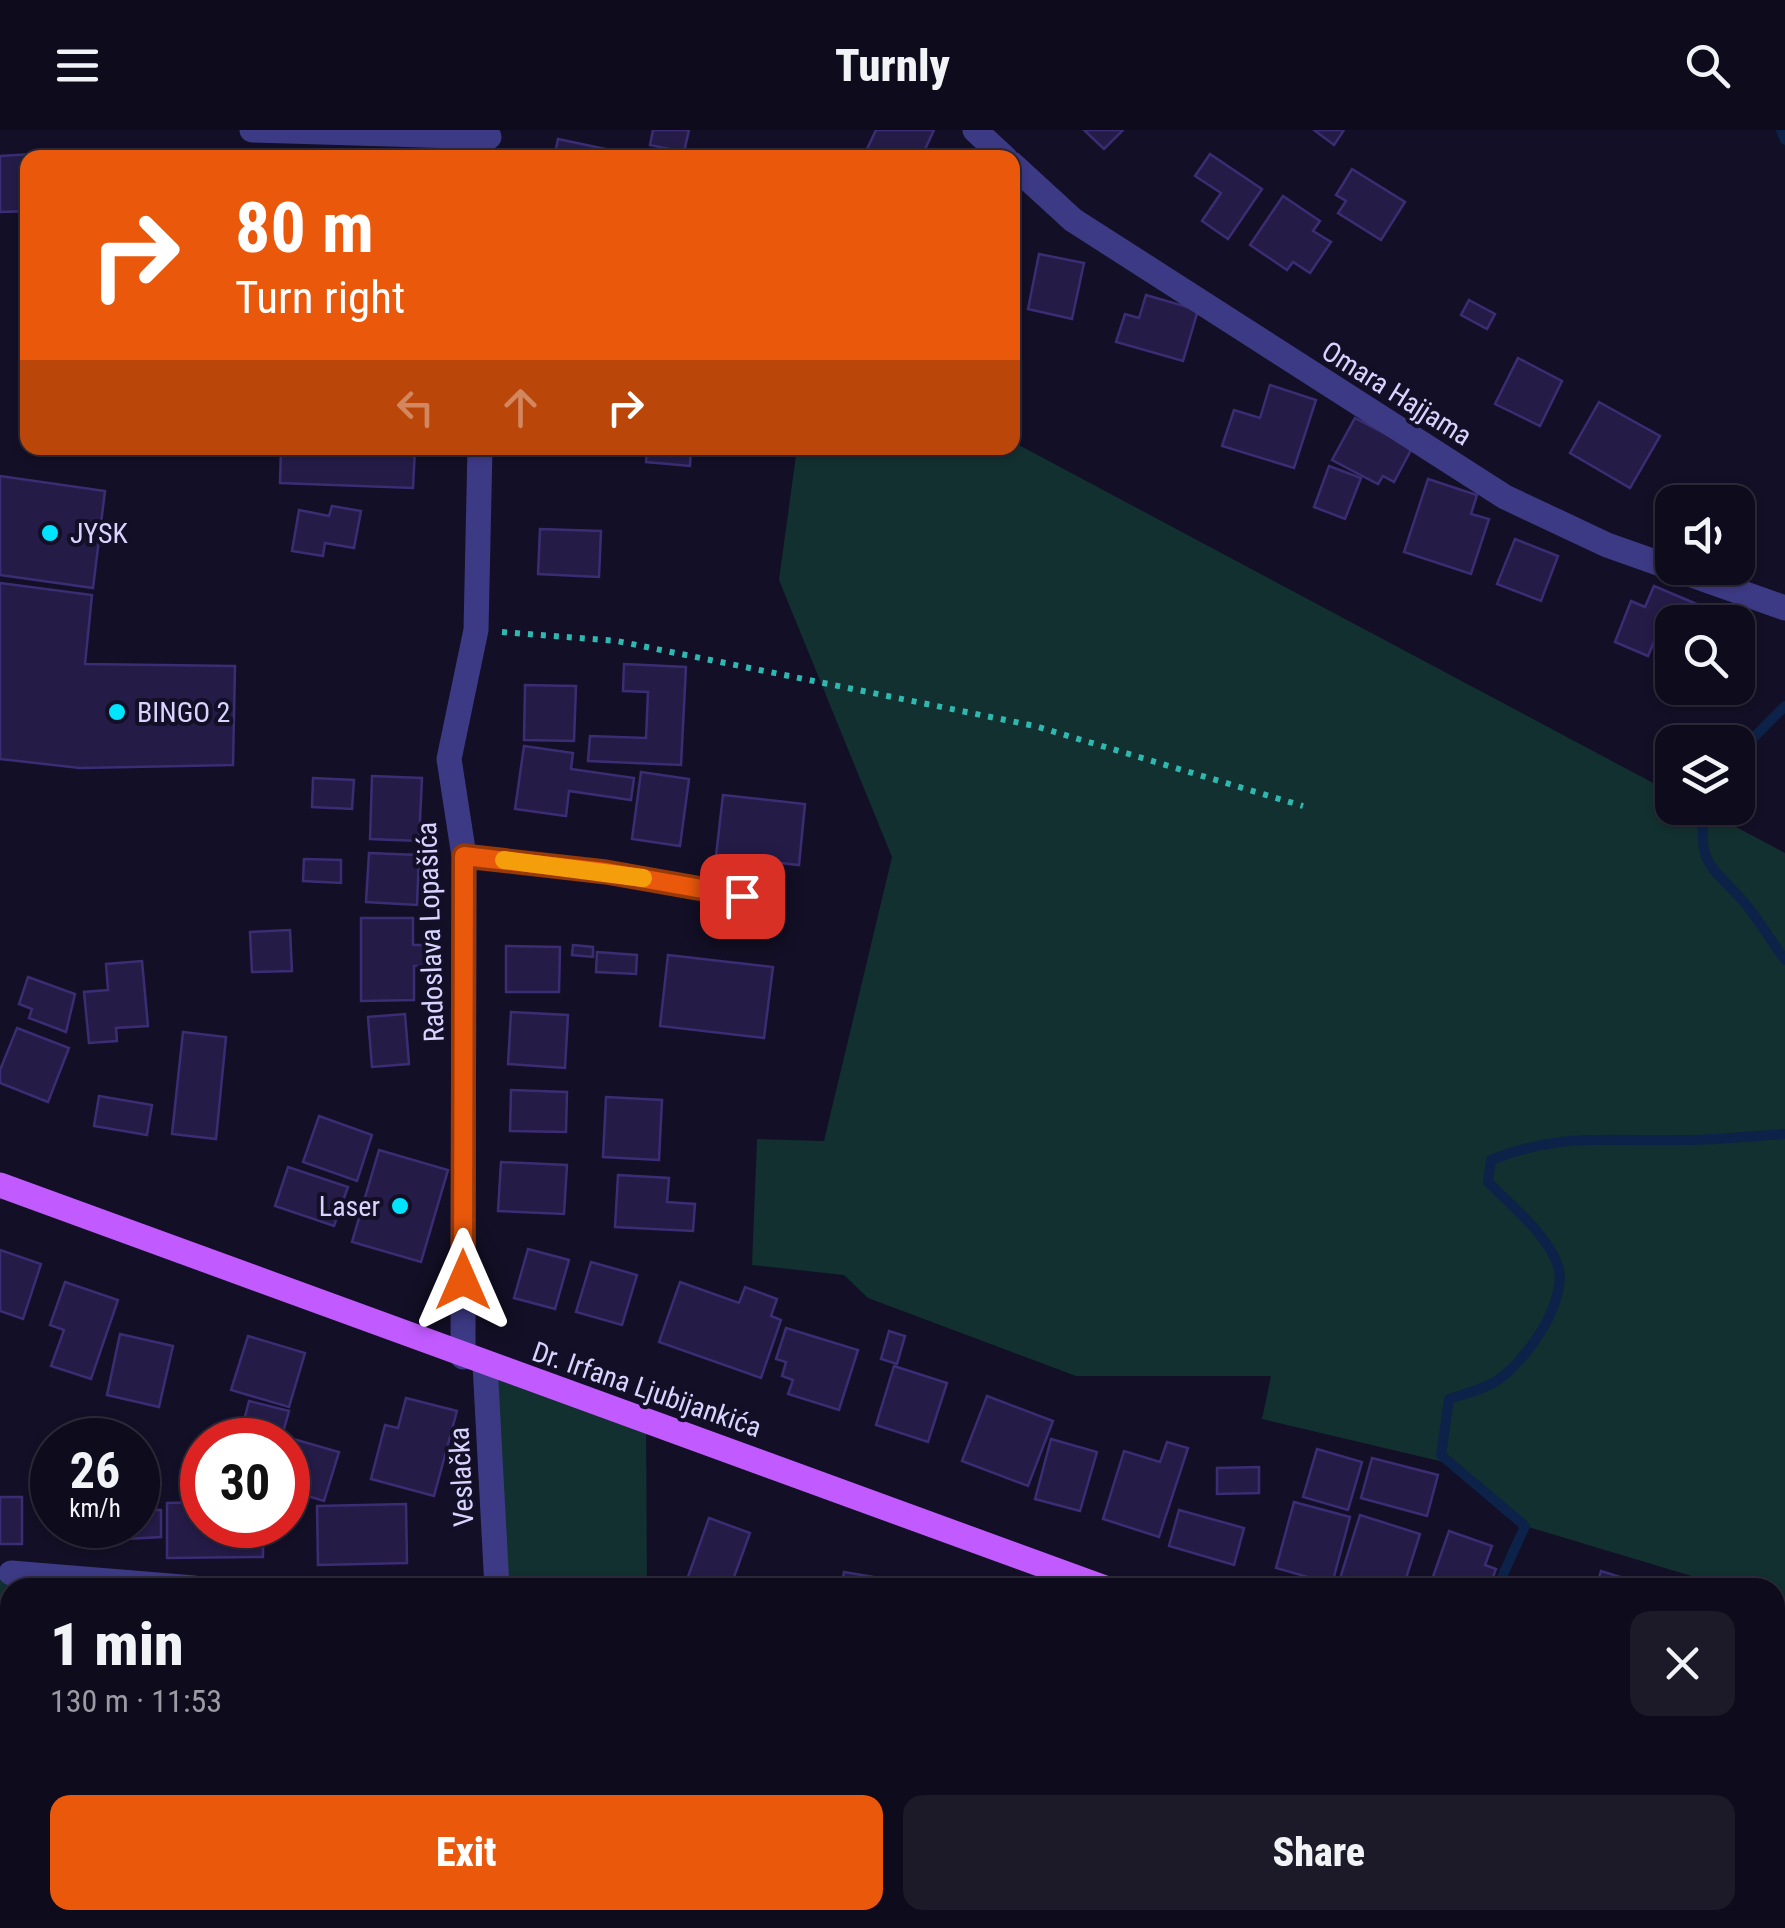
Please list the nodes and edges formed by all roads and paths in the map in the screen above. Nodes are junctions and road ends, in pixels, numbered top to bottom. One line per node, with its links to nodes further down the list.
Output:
1 (252, 130): 3 (street)
2 (975, 130): 4 (street)
3 (490, 142)
4 (996, 150)
5 (1020, 171): 7 (street, Omara Hajjama)
6 (480, 455): 8 (street, Radoslava Lopašića)
7 (1785, 608)
8 (476, 630): 9 (path); 10 (street, Radoslava Lopašića)
9 (1303, 806)
10 (464, 856): 11 (lane); 13 (street, Radoslava Lopašića)
11 (776, 902)
12 (0, 1186): 13 (main road, Dr. Irfana Ljubijankića)
13 (474, 1361): 16 (street, Veslačka); 17 (main road, Dr. Irfana Ljubijankića)
14 (11, 1573): 15 (street)
15 (72, 1578)
16 (495, 1578)
17 (1077, 1578)

